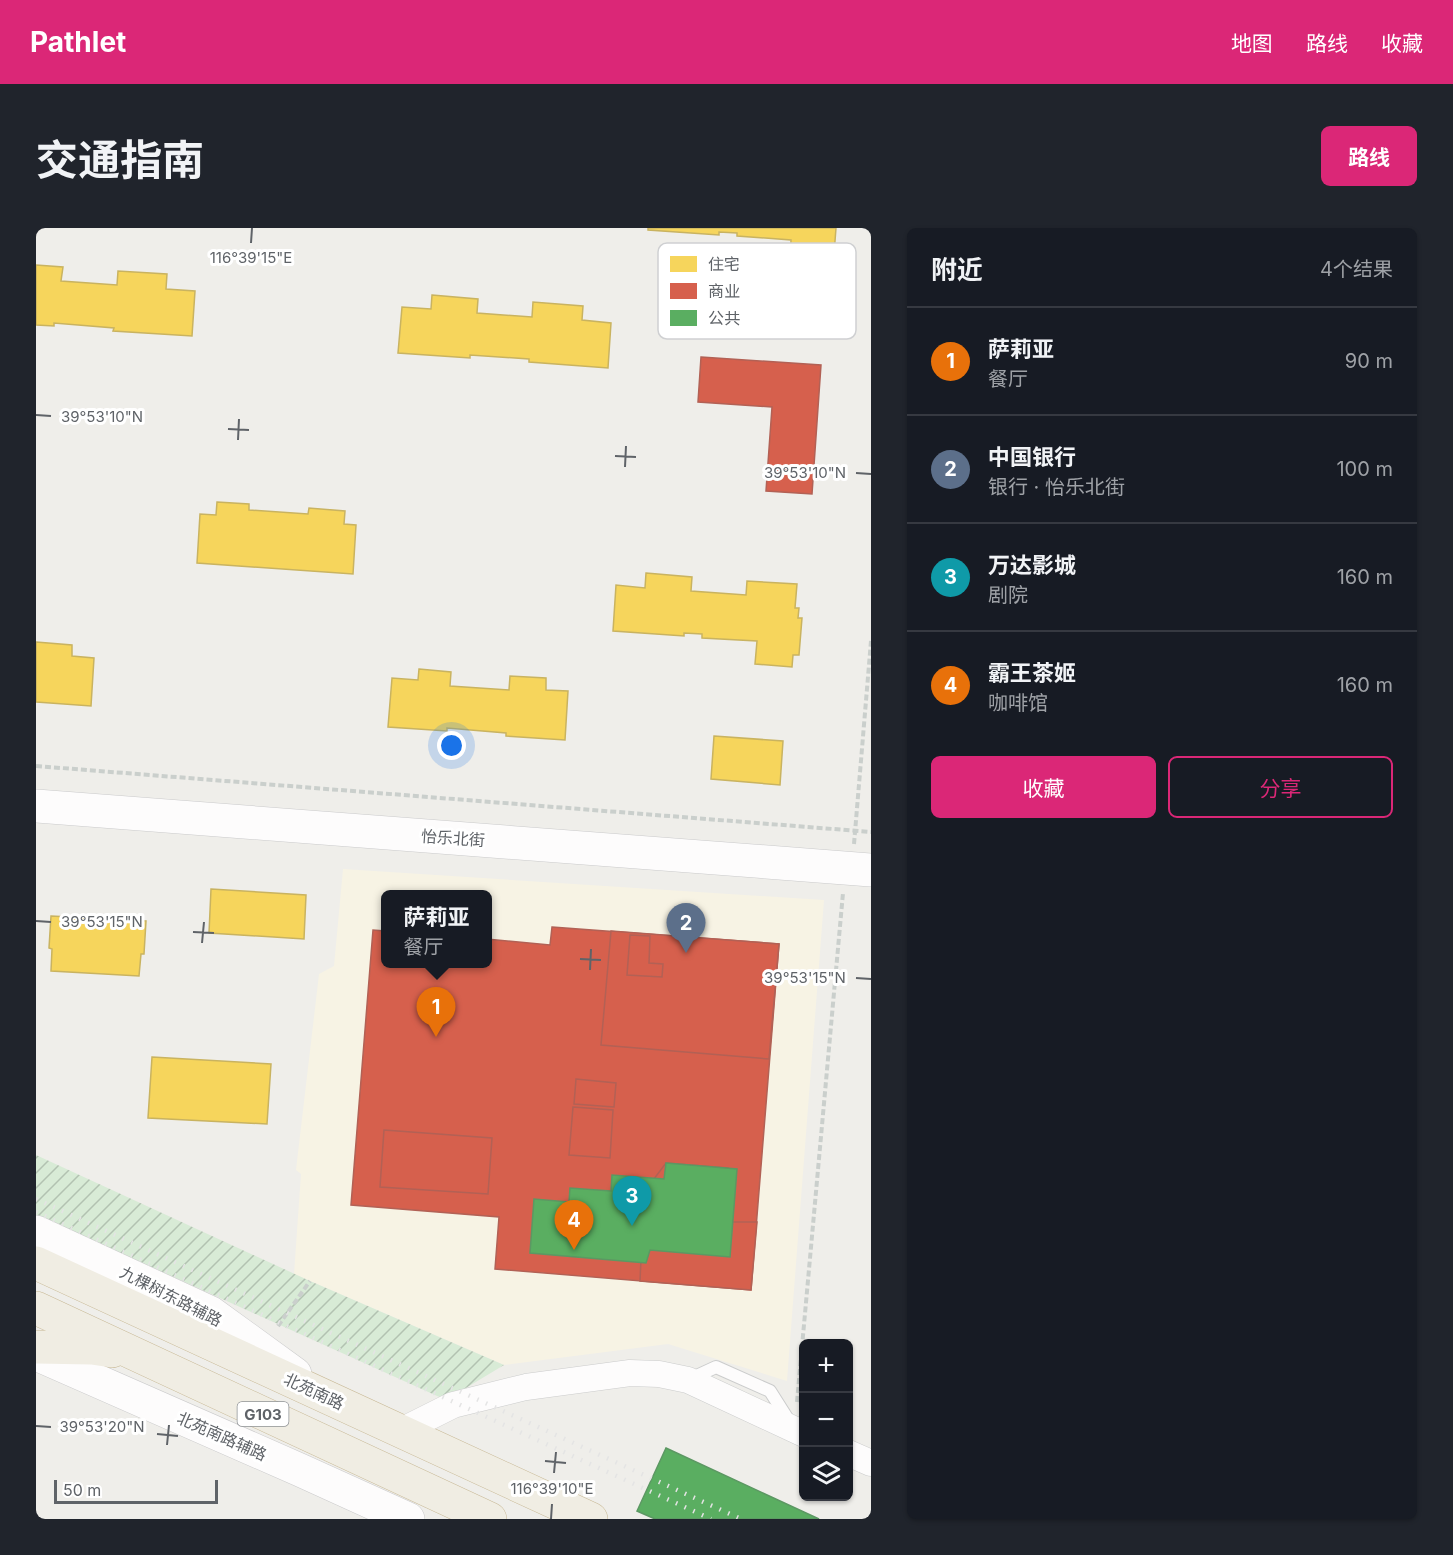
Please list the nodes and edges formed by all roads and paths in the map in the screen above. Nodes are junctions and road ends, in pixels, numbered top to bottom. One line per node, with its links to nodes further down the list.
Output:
1 (871, 641): 5 (path)
2 (36, 766): 5 (path)
3 (36, 788): 5 (main road, 怡乐北街)
4 (36, 806): 5 (main road, 怡乐北街)
5 (861, 849): 14 (path)
6 (36, 1232): 15 (main road, 九棵树东路辅路)
7 (36, 1263): 15 (highway, 北苑南路 / G103)
8 (310, 1281): 10 (path)
9 (36, 1308): 13 (highway, G103)
10 (278, 1326)
11 (36, 1347): 13 (highway)
12 (36, 1354): 20 (main road, 北苑南路辅路)
13 (134, 1354): 21 (highway, G103)
14 (802, 1393)
15 (326, 1396): 16 (highway, 北苑南路 / G103)
16 (401, 1431): 17 (street); 22 (highway, 北苑南路 / G103)
17 (799, 1432)
18 (853, 1455): 19 (street)
19 (871, 1463)
20 (408, 1519)
21 (490, 1519)
22 (591, 1519)

